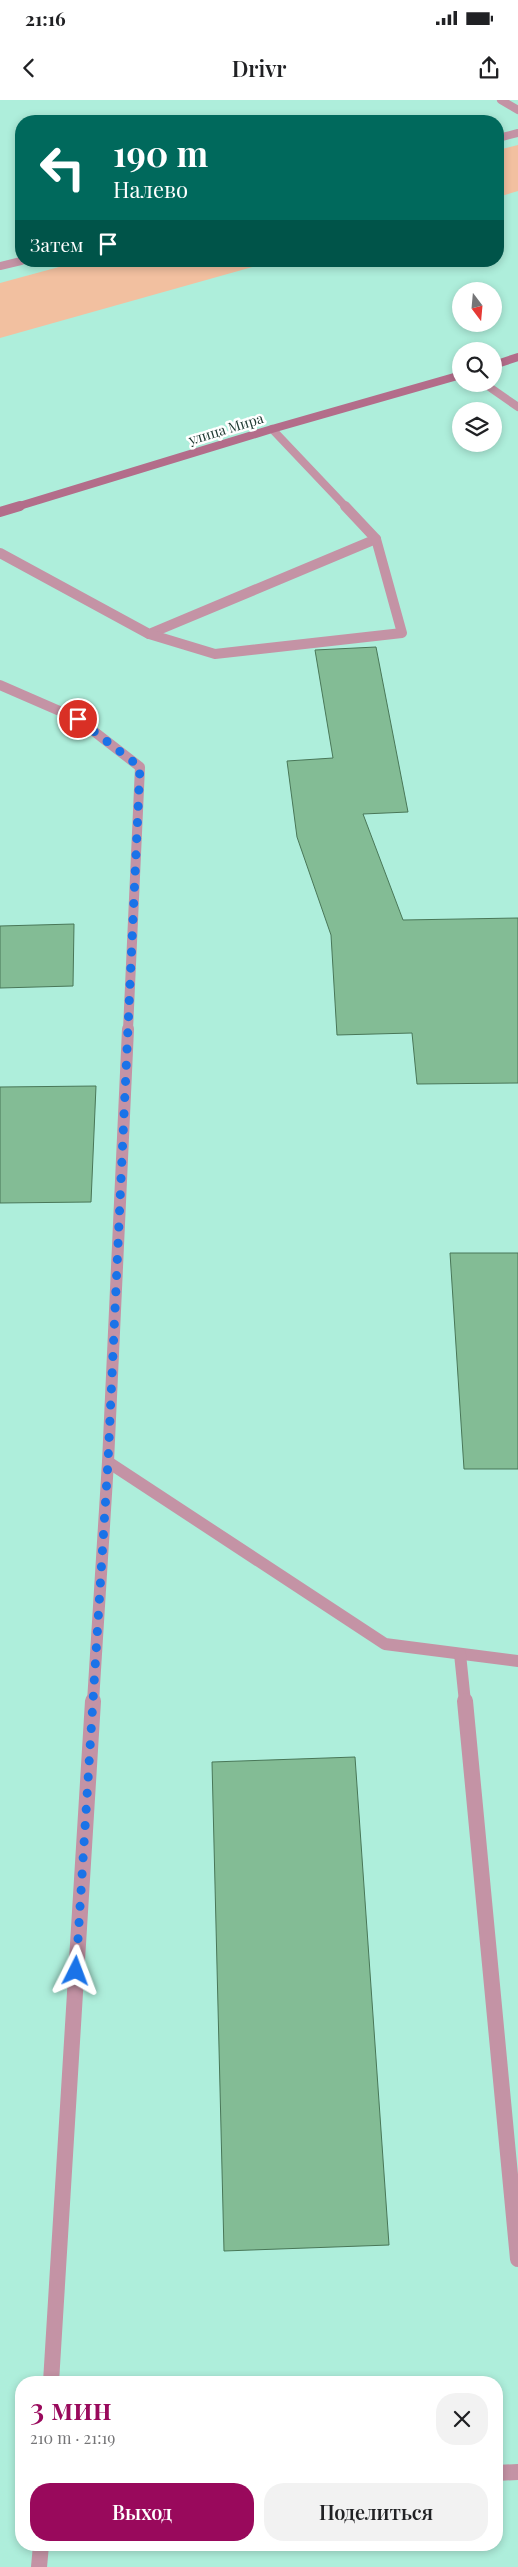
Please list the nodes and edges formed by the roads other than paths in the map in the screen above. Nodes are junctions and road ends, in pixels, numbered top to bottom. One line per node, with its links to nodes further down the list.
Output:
1 (501, 100): 2 (street)
2 (518, 110)
3 (518, 133): 4 (street)
4 (504, 136)
5 (15, 262): 6 (street)
6 (0, 266)
7 (518, 358): 8 (main road)
8 (502, 363)
9 (452, 378): 12 (main road, улица Мира)
10 (496, 392): 11 (street)
11 (518, 408)
12 (272, 429): 13 (main road, улица Мира); 14 (street)
13 (0, 512)
14 (376, 540): 16 (street); 16 (street)
15 (0, 553): 16 (street)
16 (149, 634)
17 (0, 685): 18 (street)
18 (108, 1462): 19 (street); 22 (street)
19 (460, 1654): 20 (street); 21 (street)
20 (518, 1661)
21 (518, 2260)
22 (51, 2376)
23 (518, 2472): 24 (street)
24 (503, 2473)
25 (40, 2551): 26 (street)
26 (39, 2567)

